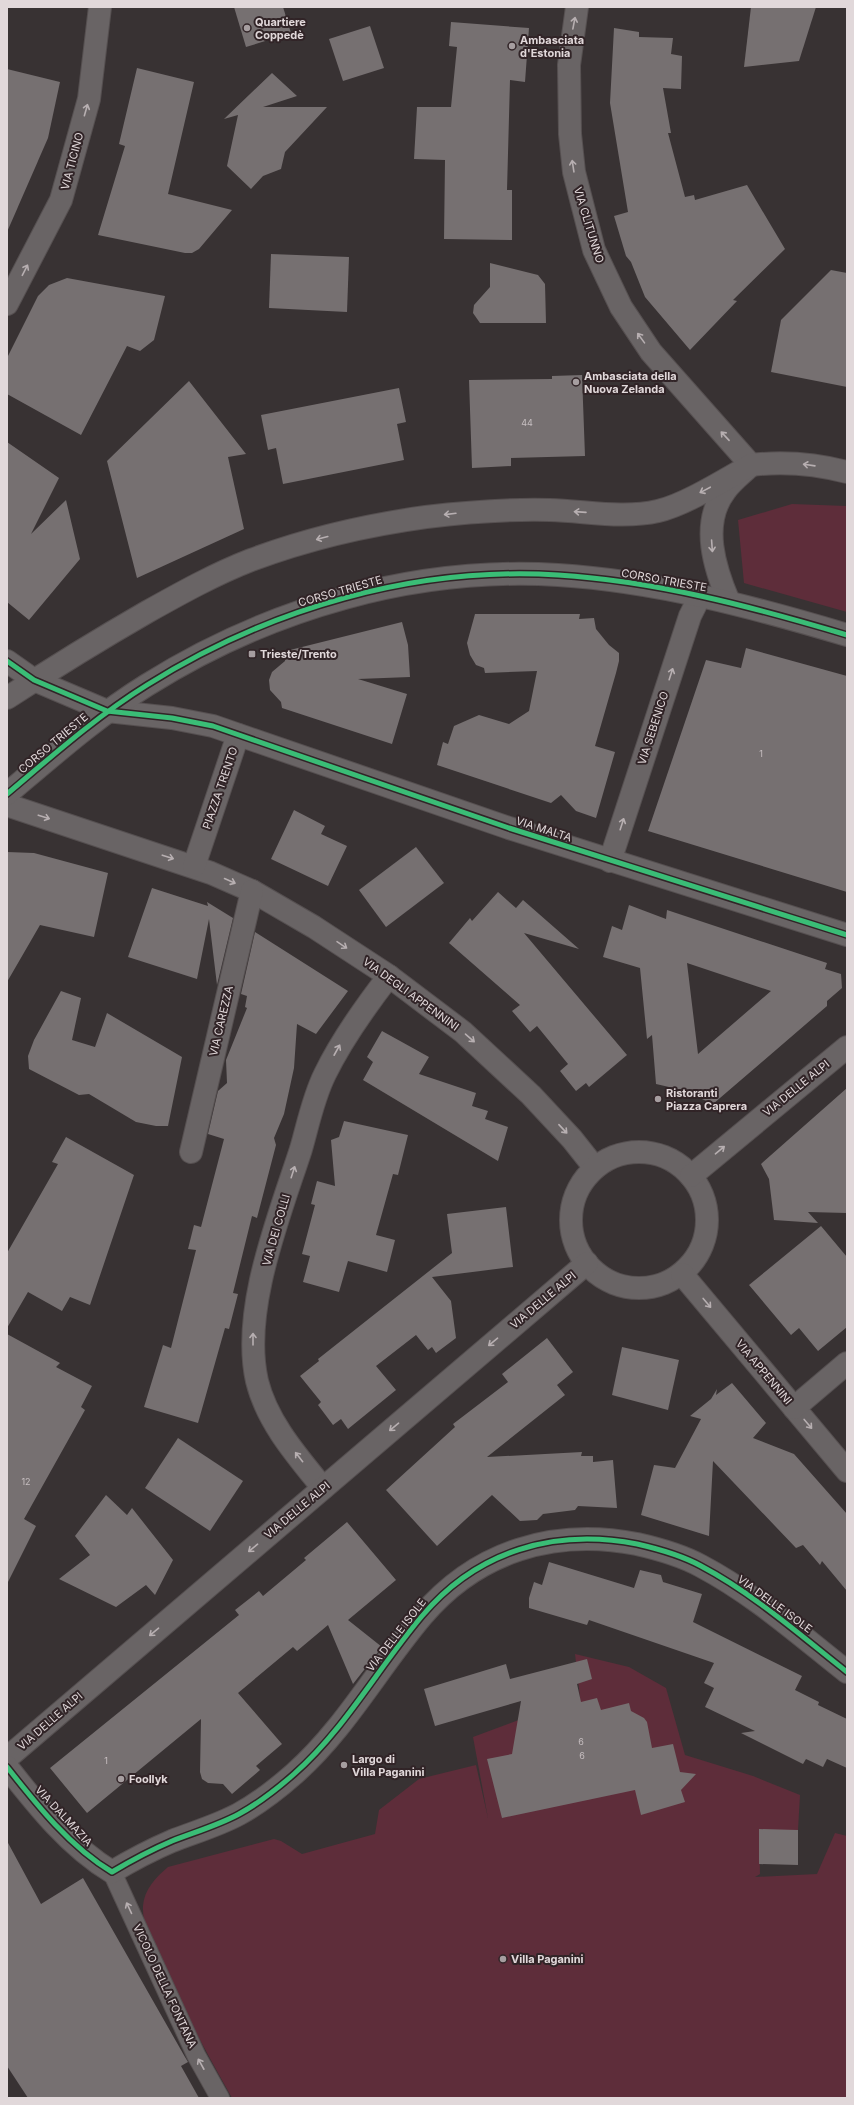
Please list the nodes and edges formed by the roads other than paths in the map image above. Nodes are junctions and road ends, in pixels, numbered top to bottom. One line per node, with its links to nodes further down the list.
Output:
1 (100, 7): 3 (street, VIA TICINO, one-way to 1)
2 (577, 7): 4 (street, VIA CLITUNNO, one-way to 2)
3 (7, 304)
4 (752, 465): 5 (street, one-way to 4); 7 (street, one-way to 7); 10 (street, one-way to 10)
5 (847, 472)
6 (700, 596): 7 (street, CORSO TRIESTE); 12 (street, CORSO TRIESTE); 16 (street, VIA SEBENICO, one-way to 6)
7 (729, 602): 8 (street, CORSO TRIESTE)
8 (847, 635)
9 (7, 661): 10 (street, PIAZZA TRENTO)
10 (34, 680): 11 (street); 12 (street, PIAZZA TRENTO)
11 (7, 698)
12 (107, 711): 13 (street, PIAZZA TRENTO); 14 (street, CORSO TRIESTE)
13 (238, 735): 16 (street, VIA MALTA); 17 (street, PIAZZA TRENTO)
14 (7, 794)
15 (7, 805): 17 (street, one-way to 17)
16 (610, 861): 19 (street, VIA MALTA)
17 (194, 866): 18 (street, VIA DEGLI APPENNINI, one-way to 18)
18 (252, 891): 20 (street, VIA DEGLI APPENNINI, one-way to 20); 22 (street, VIA CAREZZA)
19 (847, 935)
20 (389, 976): 23 (street, VIA DEGLI APPENNINI, one-way to 23); 30 (street, VIA DEI COLLI, one-way to 20)
21 (847, 1048): 24 (street, VIA DELLE ALPI, one-way to 21)
22 (191, 1152)
23 (595, 1168): 24 (street); 25 (street)
24 (691, 1176): 26 (street)
25 (587, 1263): 26 (street); 30 (street, VIA DELLE ALPI, one-way to 30)
26 (682, 1274): 28 (street, VIA APPENNINI, one-way to 28)
27 (847, 1363): 28 (street)
28 (794, 1408): 29 (street, VIA APPENNINI, one-way to 29)
29 (847, 1470)
30 (323, 1488): 32 (street, VIA DELLE ALPI, one-way to 32)
31 (847, 1672): 34 (street, VIA DELLE ISOLE)
32 (7, 1758)
33 (7, 1767): 34 (street, VIA DALMAZIA)
34 (112, 1872): 35 (lane, VICOLO DELLA FONTANA, one-way to 34)
35 (220, 2098)

